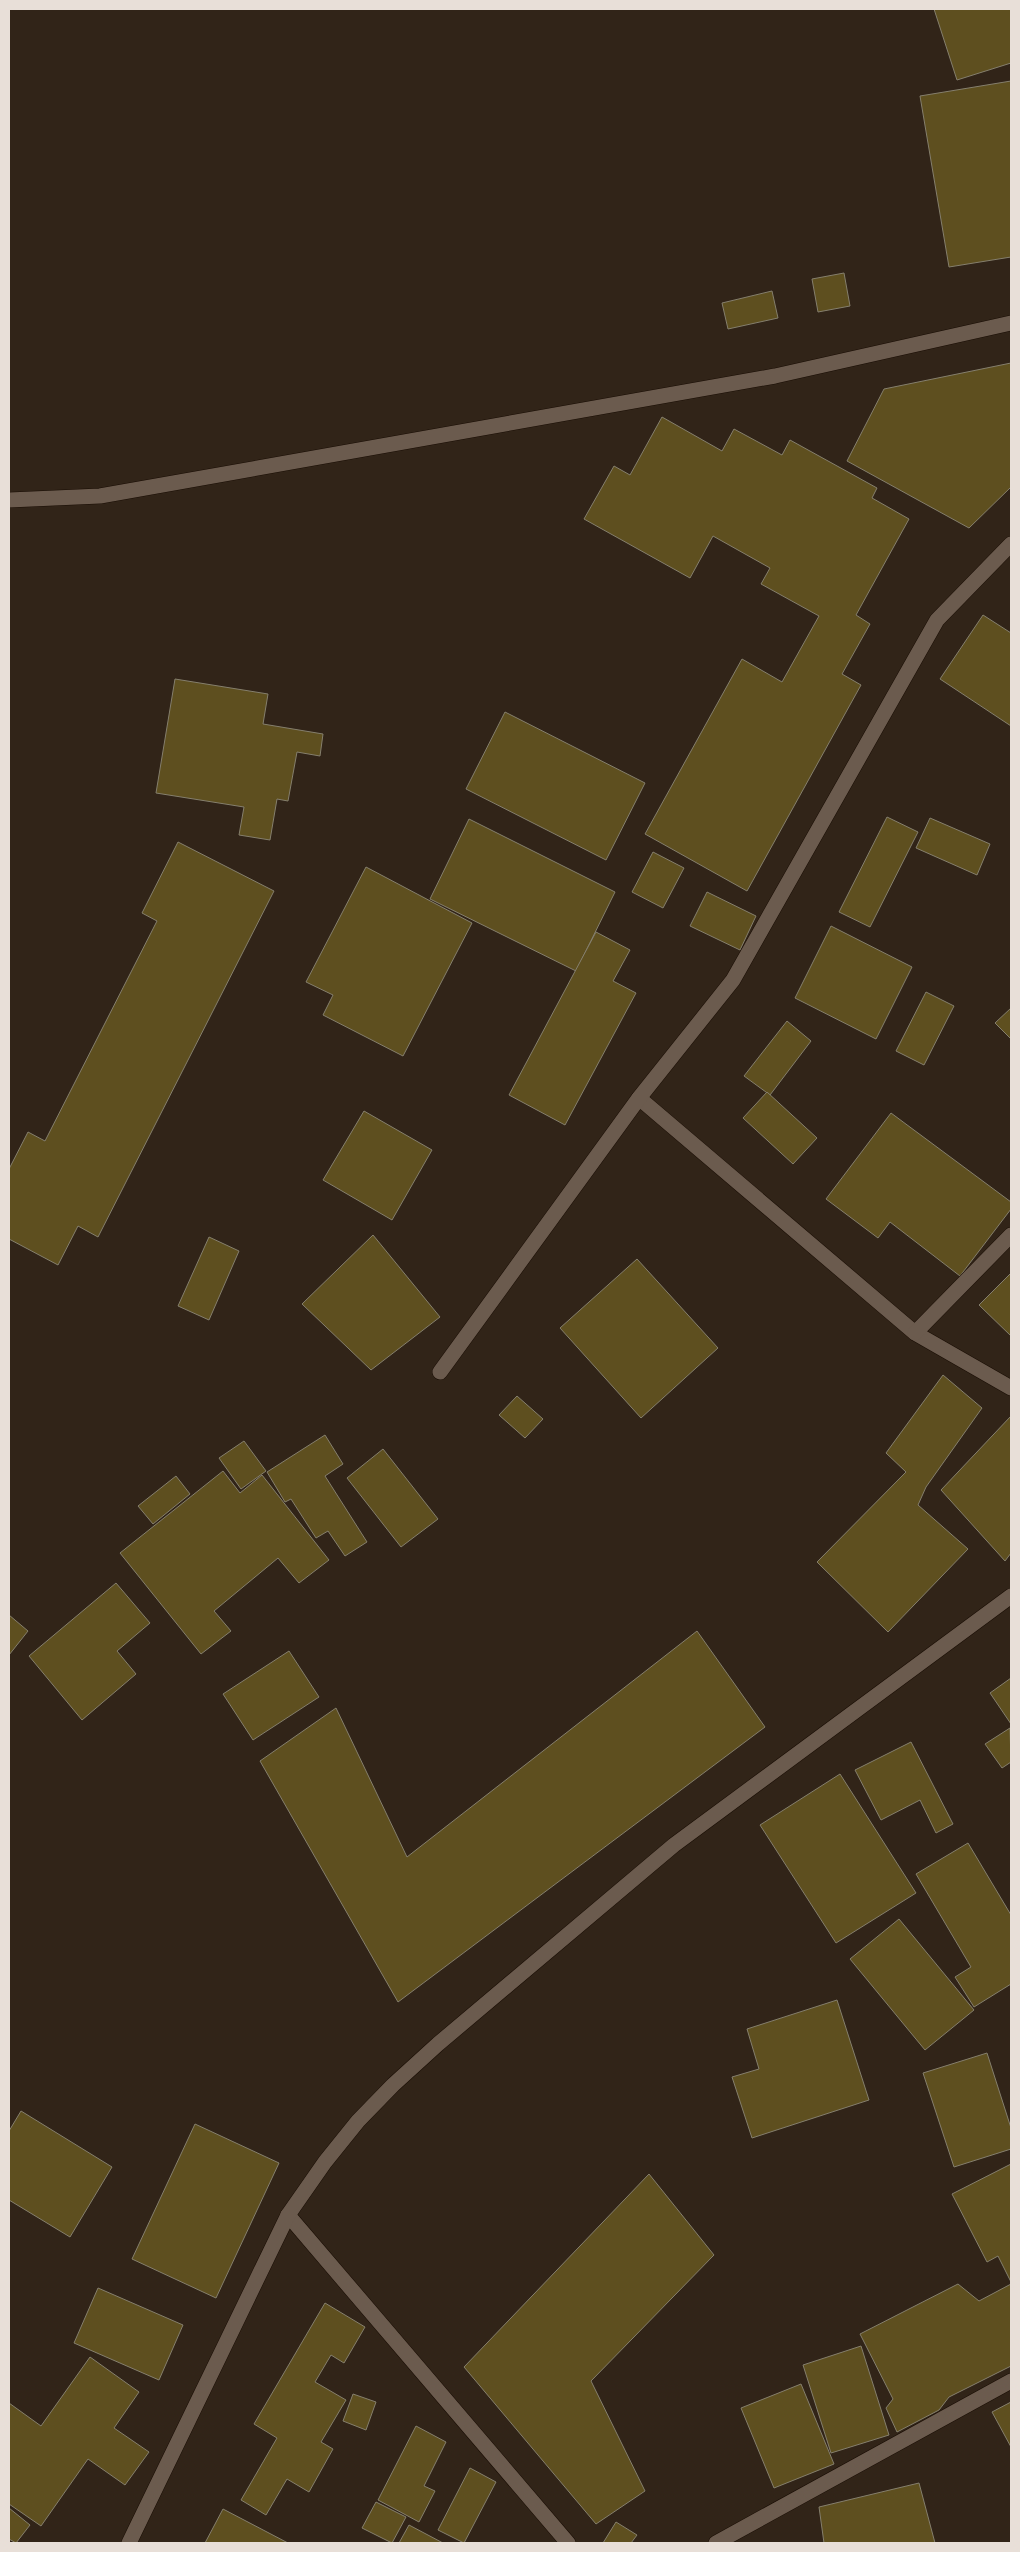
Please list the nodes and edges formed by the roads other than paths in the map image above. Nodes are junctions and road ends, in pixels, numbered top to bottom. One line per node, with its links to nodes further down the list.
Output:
1 (1011, 323): 2 (street)
2 (9, 500)
3 (1011, 544): 4 (street)
4 (639, 1098): 6 (street); 7 (street)
5 (1011, 1235): 6 (street)
6 (915, 1333): 8 (street)
7 (440, 1372)
8 (1011, 1388)
9 (1011, 1596): 10 (street)
10 (288, 2215): 12 (street); 13 (street)
11 (1011, 2382): 14 (street)
12 (129, 2543)
13 (568, 2543)
14 (716, 2543)

